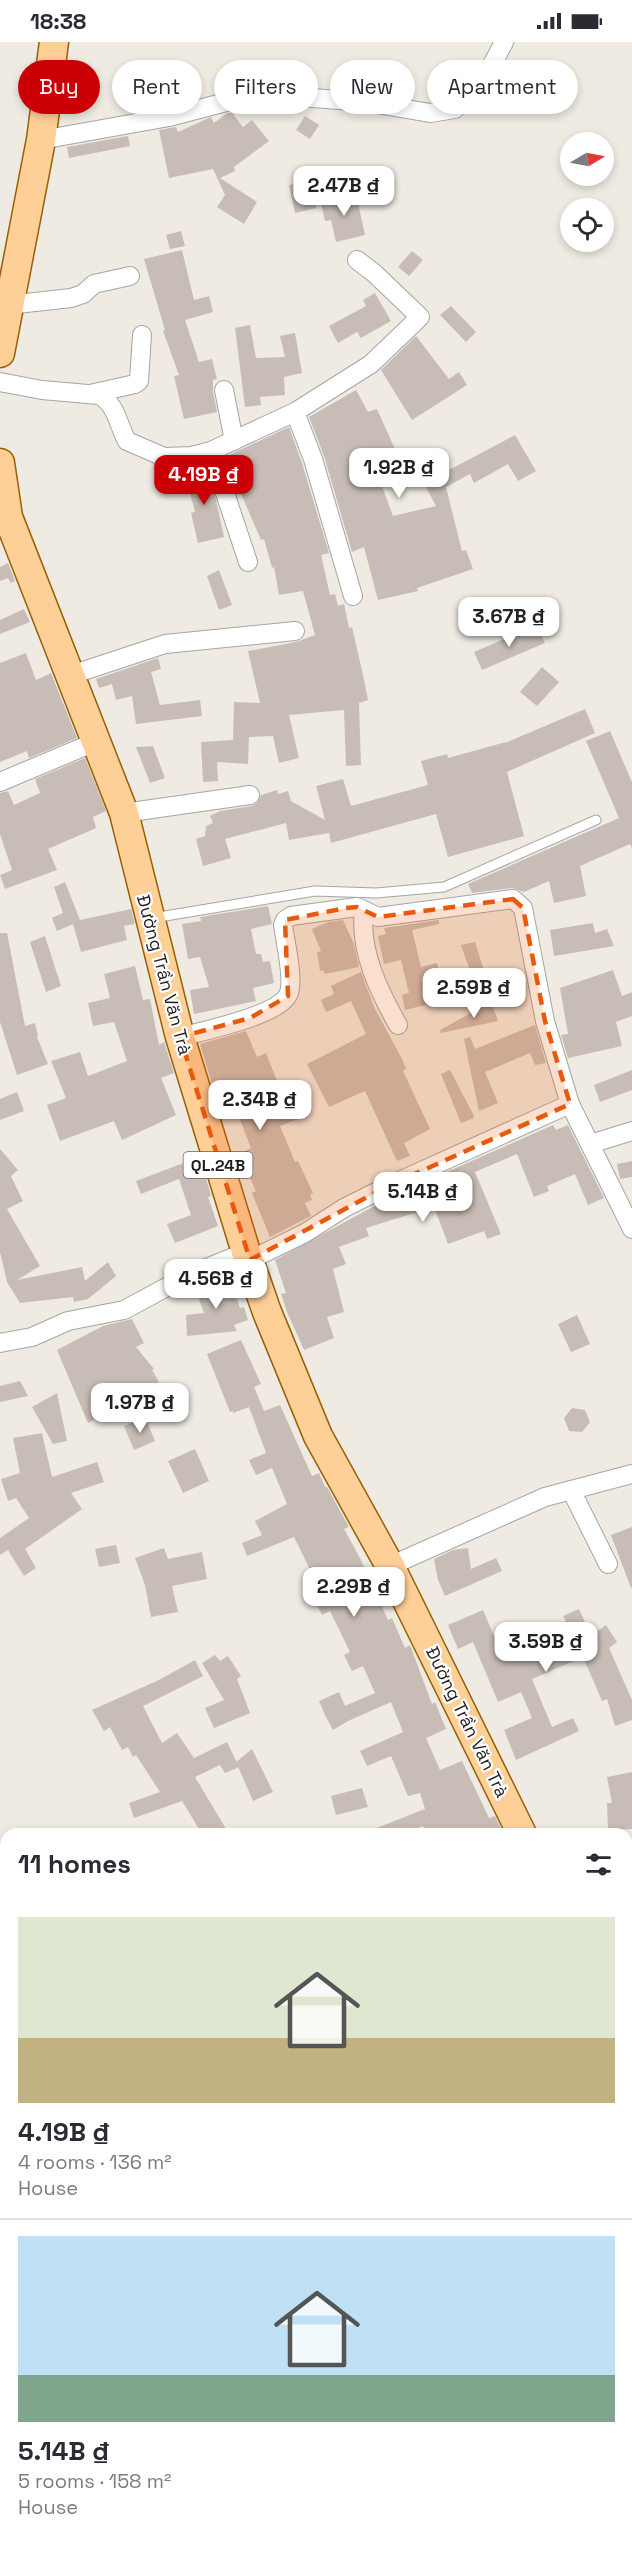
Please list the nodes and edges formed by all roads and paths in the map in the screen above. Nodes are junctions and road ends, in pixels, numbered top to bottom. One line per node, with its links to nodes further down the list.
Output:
1 (54, 42): 3 (main road)
2 (504, 42): 3 (street)
3 (41, 140): 6 (main road)
4 (357, 260): 12 (street)
5 (129, 276): 6 (street)
6 (8, 305): 8 (main road)
7 (142, 335): 11 (street)
8 (0, 353)
9 (0, 382): 11 (street)
10 (224, 390): 13 (street)
11 (89, 394): 14 (street)
12 (295, 412): 13 (street); 18 (street)
13 (234, 441): 14 (street)
14 (211, 451): 17 (street)
15 (0, 463): 16 (main road, Đường Trần Văn Trà / QL.24B)
16 (4, 518): 20 (main road, Đường Trần Văn Trà / QL.24B)
17 (248, 562)
18 (353, 596)
19 (295, 631): 20 (street)
20 (71, 675): 21 (main road, Đường Trần Văn Trà / QL.24B)
21 (95, 742): 22 (street); 24 (main road, Đường Trần Văn Trà / QL.24B)
22 (0, 782)
23 (250, 795): 24 (street)
24 (124, 813): 27 (main road, Đường Trần Văn Trà / QL.24B)
25 (596, 820): 27 (lane)
26 (364, 911): 28 (street); 29 (street); 30 (street)
27 (149, 919): 29 (main road, Đường Trần Văn Trà / QL.24B)
28 (398, 1025)
29 (180, 1037): 34 (main road, Đường Trần Văn Trà / QL.24B)
30 (570, 1104): 32 (street); 34 (street)
31 (632, 1131): 32 (street)
32 (590, 1144): 33 (street)
33 (632, 1229)
34 (248, 1256): 35 (street); 39 (main road, Đường Trần Văn Trà / QL.24B)
35 (0, 1343)
36 (632, 1474): 37 (street)
37 (571, 1490): 38 (street); 39 (street)
38 (608, 1564)
39 (390, 1566): 40 (main road, Đường Trần Văn Trà / QL.24B)
40 (519, 1828)

